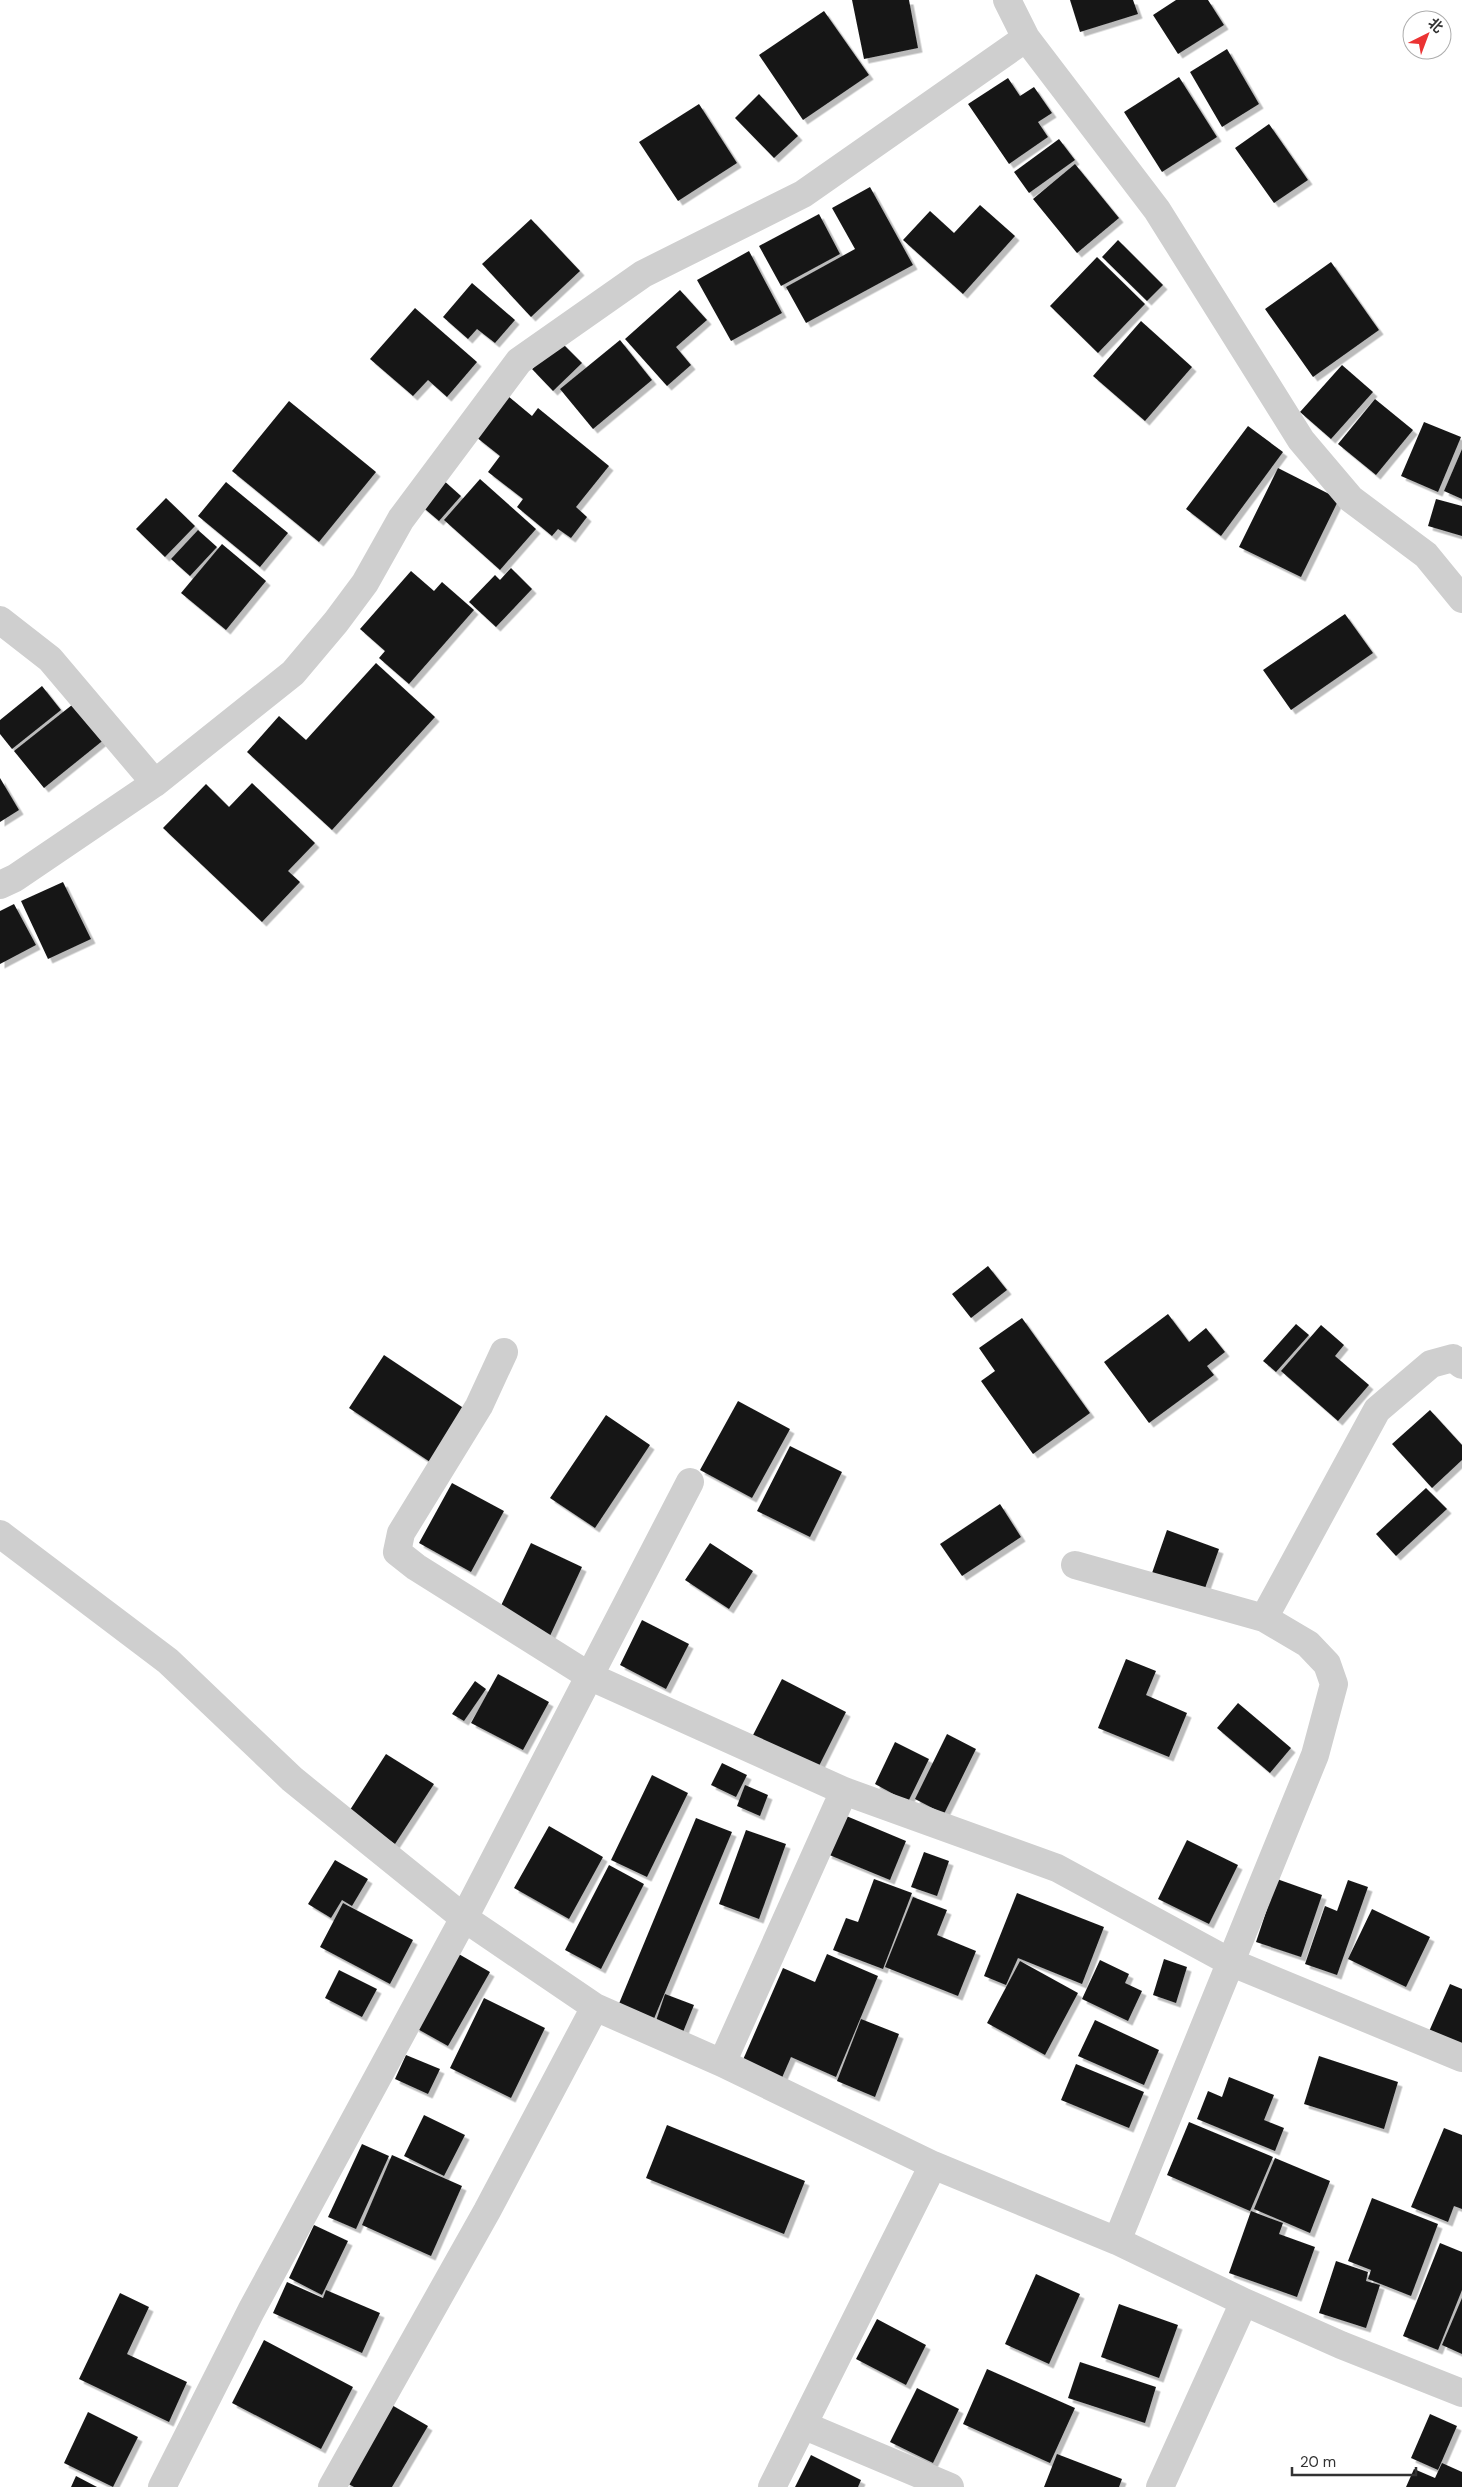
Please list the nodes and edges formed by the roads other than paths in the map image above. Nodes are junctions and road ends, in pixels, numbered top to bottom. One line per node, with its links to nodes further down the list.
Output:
1 (1007, 0): 2 (street)
2 (1026, 38): 3 (street); 5 (street)
3 (1462, 599)
4 (0, 620): 5 (street)
5 (155, 783): 6 (street)
6 (0, 886)
7 (504, 1352): 13 (street)
8 (1462, 1365): 12 (street)
9 (690, 1482): 13 (street)
10 (0, 1534): 15 (street)
11 (1075, 1565): 12 (street)
12 (1264, 1618): 16 (street)
13 (591, 1677): 14 (street); 15 (street)
14 (844, 1792): 16 (street); 19 (street)
15 (464, 1918): 17 (street); 25 (street)
16 (1230, 1962): 18 (street); 21 (street)
17 (595, 2007): 19 (street); 26 (street)
18 (1462, 2058)
19 (722, 2063): 20 (street)
20 (932, 2165): 21 (street); 24 (street)
21 (1117, 2241): 22 (street)
22 (1244, 2302): 23 (street); 29 (street)
23 (1462, 2392)
24 (803, 2425): 27 (street); 28 (street)
25 (162, 2487)
26 (332, 2487)
27 (772, 2487)
28 (950, 2487)
29 (1160, 2487)

